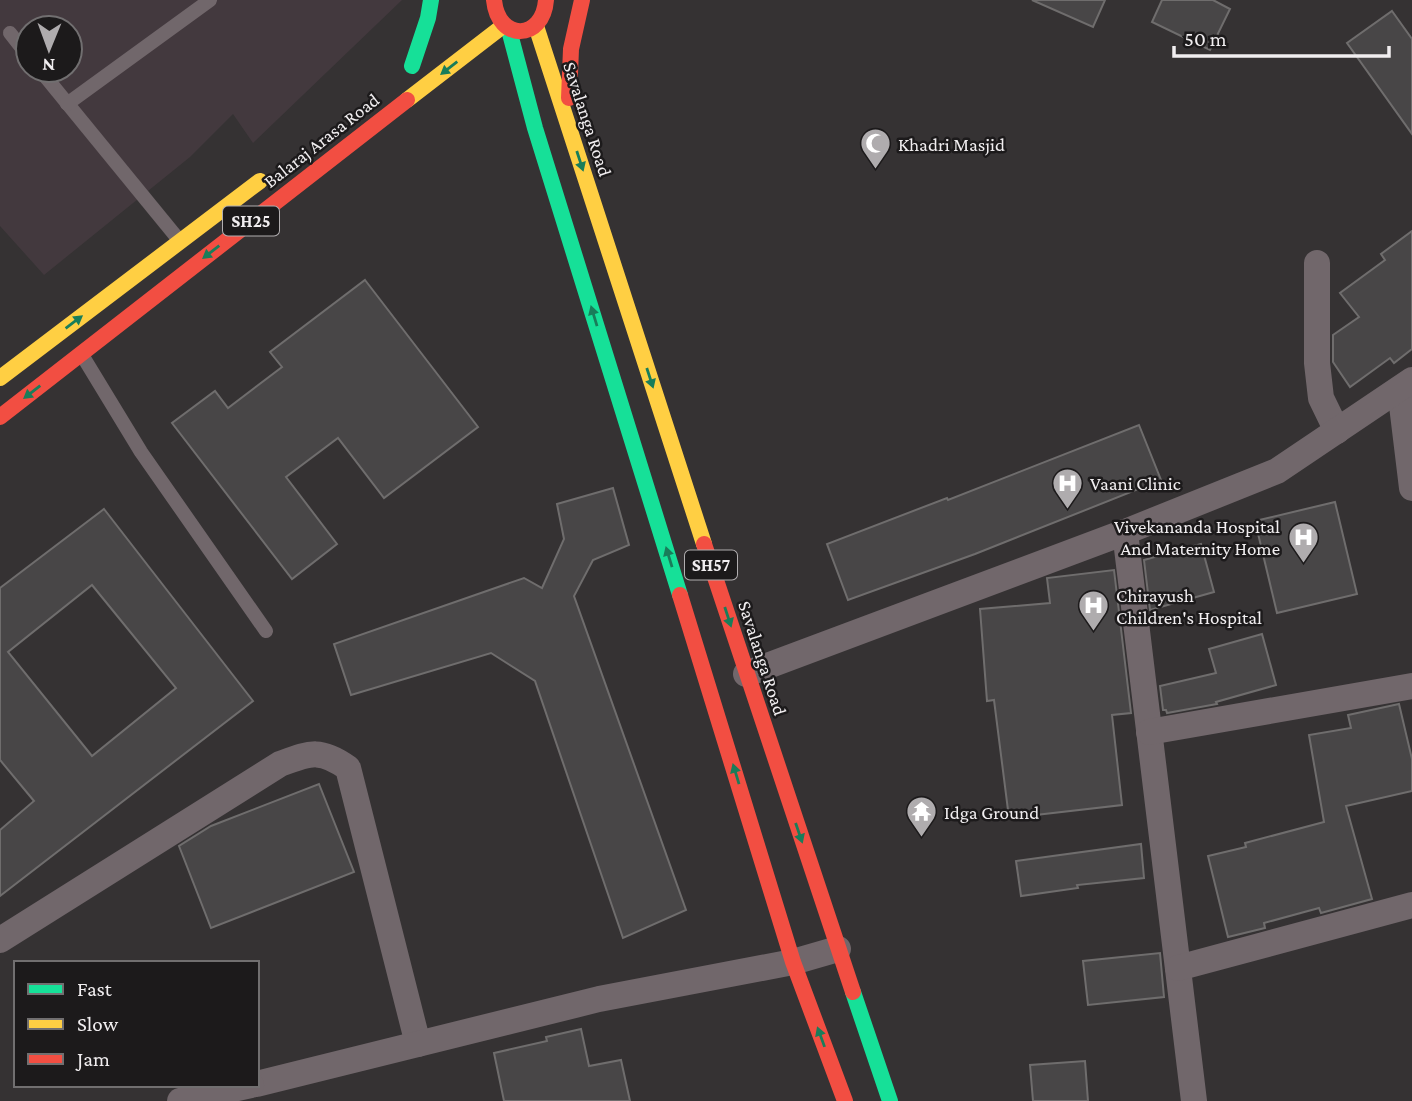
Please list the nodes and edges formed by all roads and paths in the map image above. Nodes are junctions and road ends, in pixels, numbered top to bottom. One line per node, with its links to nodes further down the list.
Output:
1 (210, 0): 12 (lane)
2 (431, 0): 10 (main road)
3 (582, 0): 13 (main road)
4 (548, 1): 6 (main road)
5 (490, 5): 7 (main road, SH57)
6 (536, 26): 7 (main road); 13 (main road, Savalanga Road / SH57)
7 (506, 28): 17 (main road, Balaraj Arasa Road / SH25, one-way to 17); 31 (main road, SH57, one-way to 7)
8 (10, 33): 9 (lane)
9 (14, 38)
10 (432, 50)
11 (51, 84): 12 (lane)
12 (67, 104): 15 (lane)
13 (570, 130): 25 (main road, Savalanga Road / SH57, one-way to 25)
14 (268, 174): 15 (main road, Balaraj Arasa Road / SH25)
15 (180, 241): 18 (main road, Balaraj Arasa Road / SH25, one-way to 15)
16 (1317, 263): 21 (street)
17 (81, 354): 20 (main road, Balaraj Arasa Road / SH25, one-way to 20); 24 (lane)
18 (0, 378)
19 (1406, 385): 21 (street); 22 (street)
20 (0, 417)
21 (1337, 431): 23 (street)
22 (1412, 488)
23 (1125, 532): 25 (street); 27 (street)
24 (266, 631)
25 (746, 674): 30 (main road, Savalanga Road / SH57, one-way to 30)
26 (1412, 686): 27 (street)
27 (1149, 732): 32 (street)
28 (1412, 905): 32 (street)
29 (0, 940): 33 (street)
30 (838, 950): 31 (street); 38 (main road, Savalanga Road / SH57)
31 (793, 961): 33 (street); 37 (main road, SH57, one-way to 31)
32 (1178, 968): 39 (street)
33 (418, 1044): 34 (street)
34 (259, 1084)
35 (242, 1087): 36 (street)
36 (180, 1101)
37 (845, 1101)
38 (890, 1101)
39 (1194, 1101)

